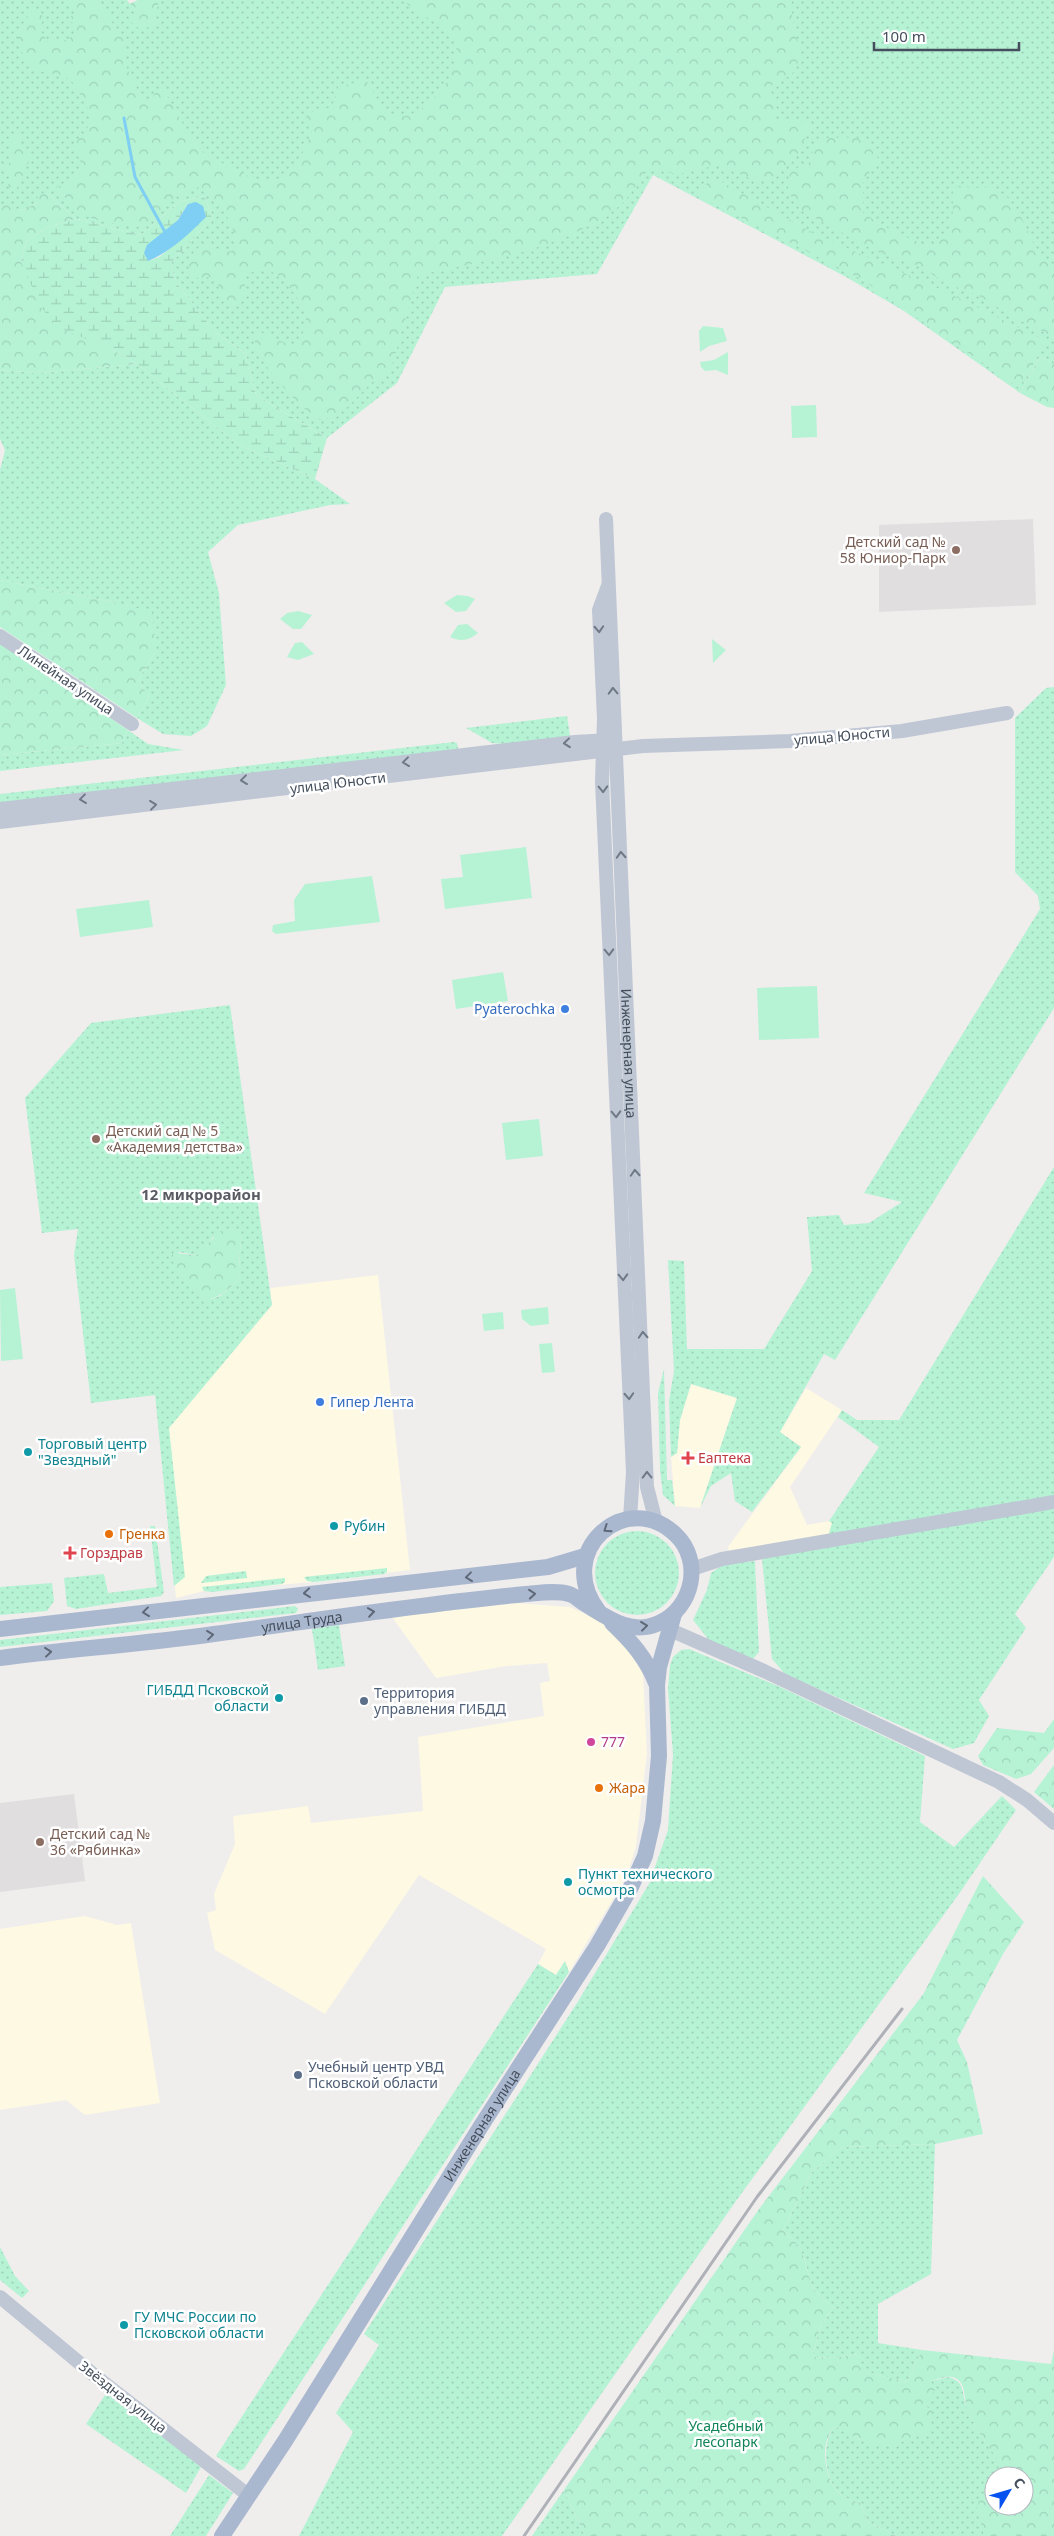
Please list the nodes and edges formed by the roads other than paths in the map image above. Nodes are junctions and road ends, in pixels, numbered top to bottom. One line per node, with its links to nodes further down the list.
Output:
1 (606, 519): 5 (street, Инженерная улица)
2 (0, 636): 4 (street, Линейная улица)
3 (1007, 713): 5 (street, улица Юности)
4 (132, 724)
5 (610, 746): 6 (street, улица Юности, one-way to 6); 7 (street, улица Юности, one-way to 5); 9 (street, Инженерная улица, one-way to 9); 10 (street, Инженерная улица, one-way to 5)
6 (0, 809)
7 (0, 822)
8 (1054, 1502): 12 (street)
9 (630, 1519): 10 (main road, Инженерная улица); 11 (main road, Инженерная улица, one-way to 11)
10 (656, 1522): 12 (main road, Инженерная улица)
11 (586, 1556): 13 (main road, Инженерная улица); 15 (main road, улица Труда, one-way to 15)
12 (692, 1569): 14 (main road, Инженерная улица)
13 (603, 1615): 14 (main road, Инженерная улица, one-way to 14); 16 (main road, улица Труда, one-way to 13); 17 (main road, Инженерная улица)
14 (671, 1621): 17 (main road, Инженерная улица); 18 (street)
15 (0, 1629)
16 (0, 1658)
17 (657, 1685): 20 (main road, Инженерная улица)
18 (1054, 1823)
19 (0, 2297): 20 (street, Звёздная улица)
20 (248, 2495): 21 (main road, Инженерная улица)
21 (222, 2536)

